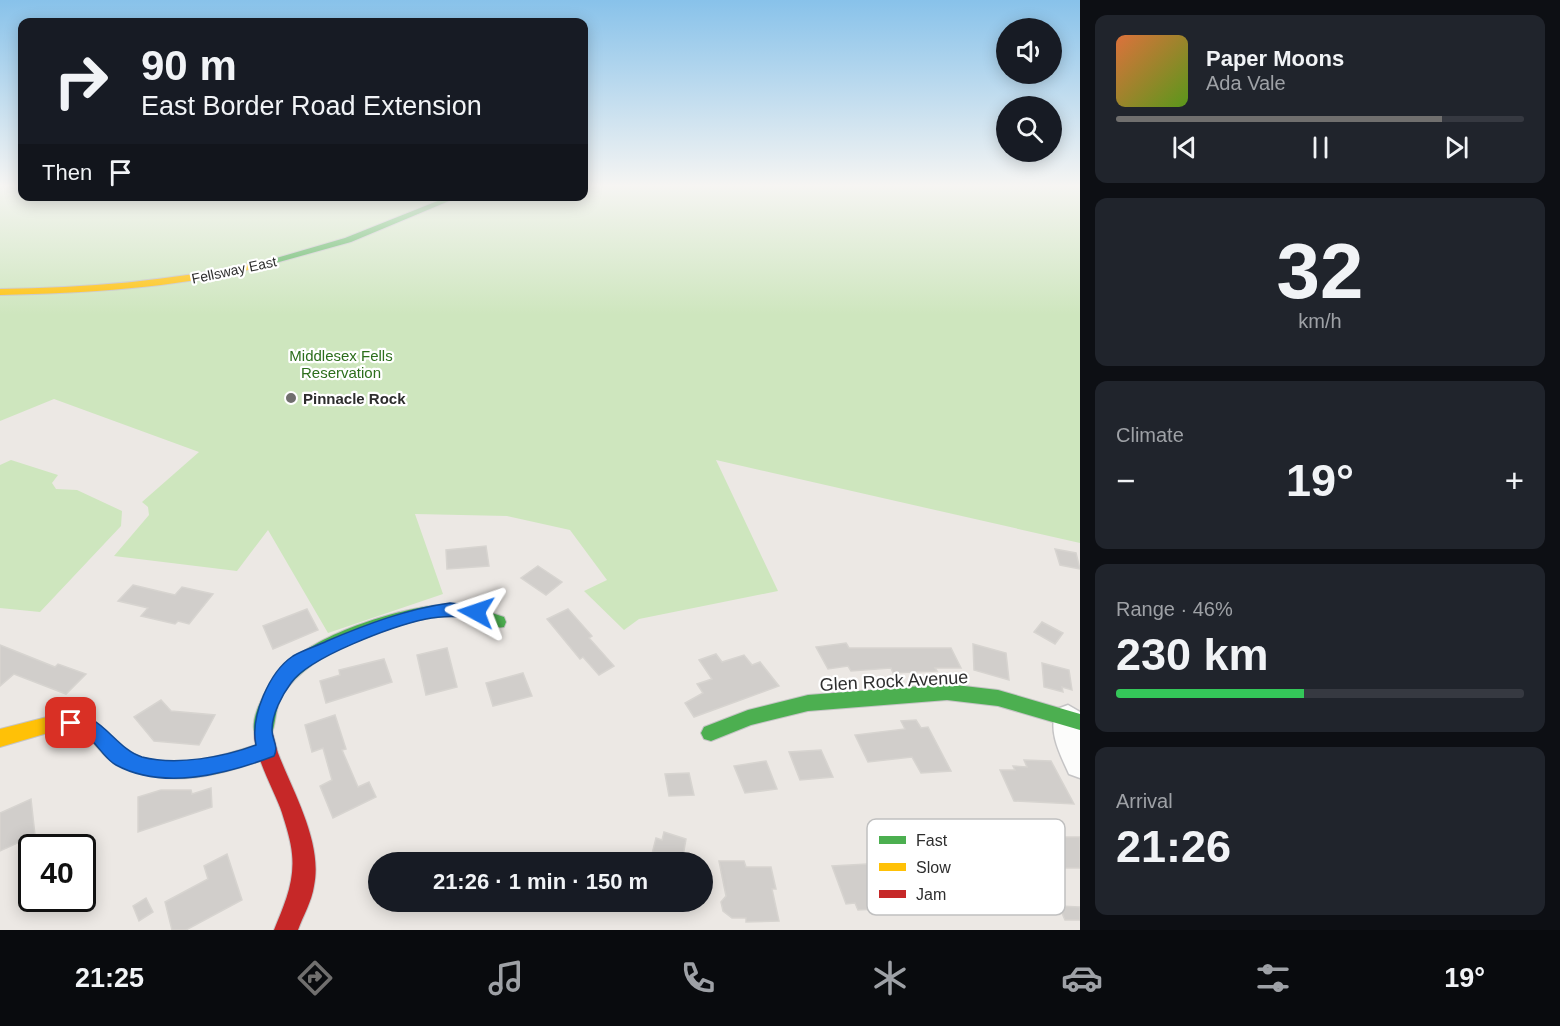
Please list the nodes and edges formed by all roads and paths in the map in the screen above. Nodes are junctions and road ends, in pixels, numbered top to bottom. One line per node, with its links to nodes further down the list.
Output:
1 (374, 228): 2 (street, Fellsway East)
2 (0, 292)
3 (498, 622): 7 (street)
4 (1074, 720): 5 (street, Glen Rock Avenue); 8 (street)
5 (711, 733)
6 (0, 738): 7 (street)
7 (267, 750): 9 (street)
8 (1080, 764)
9 (286, 930)

